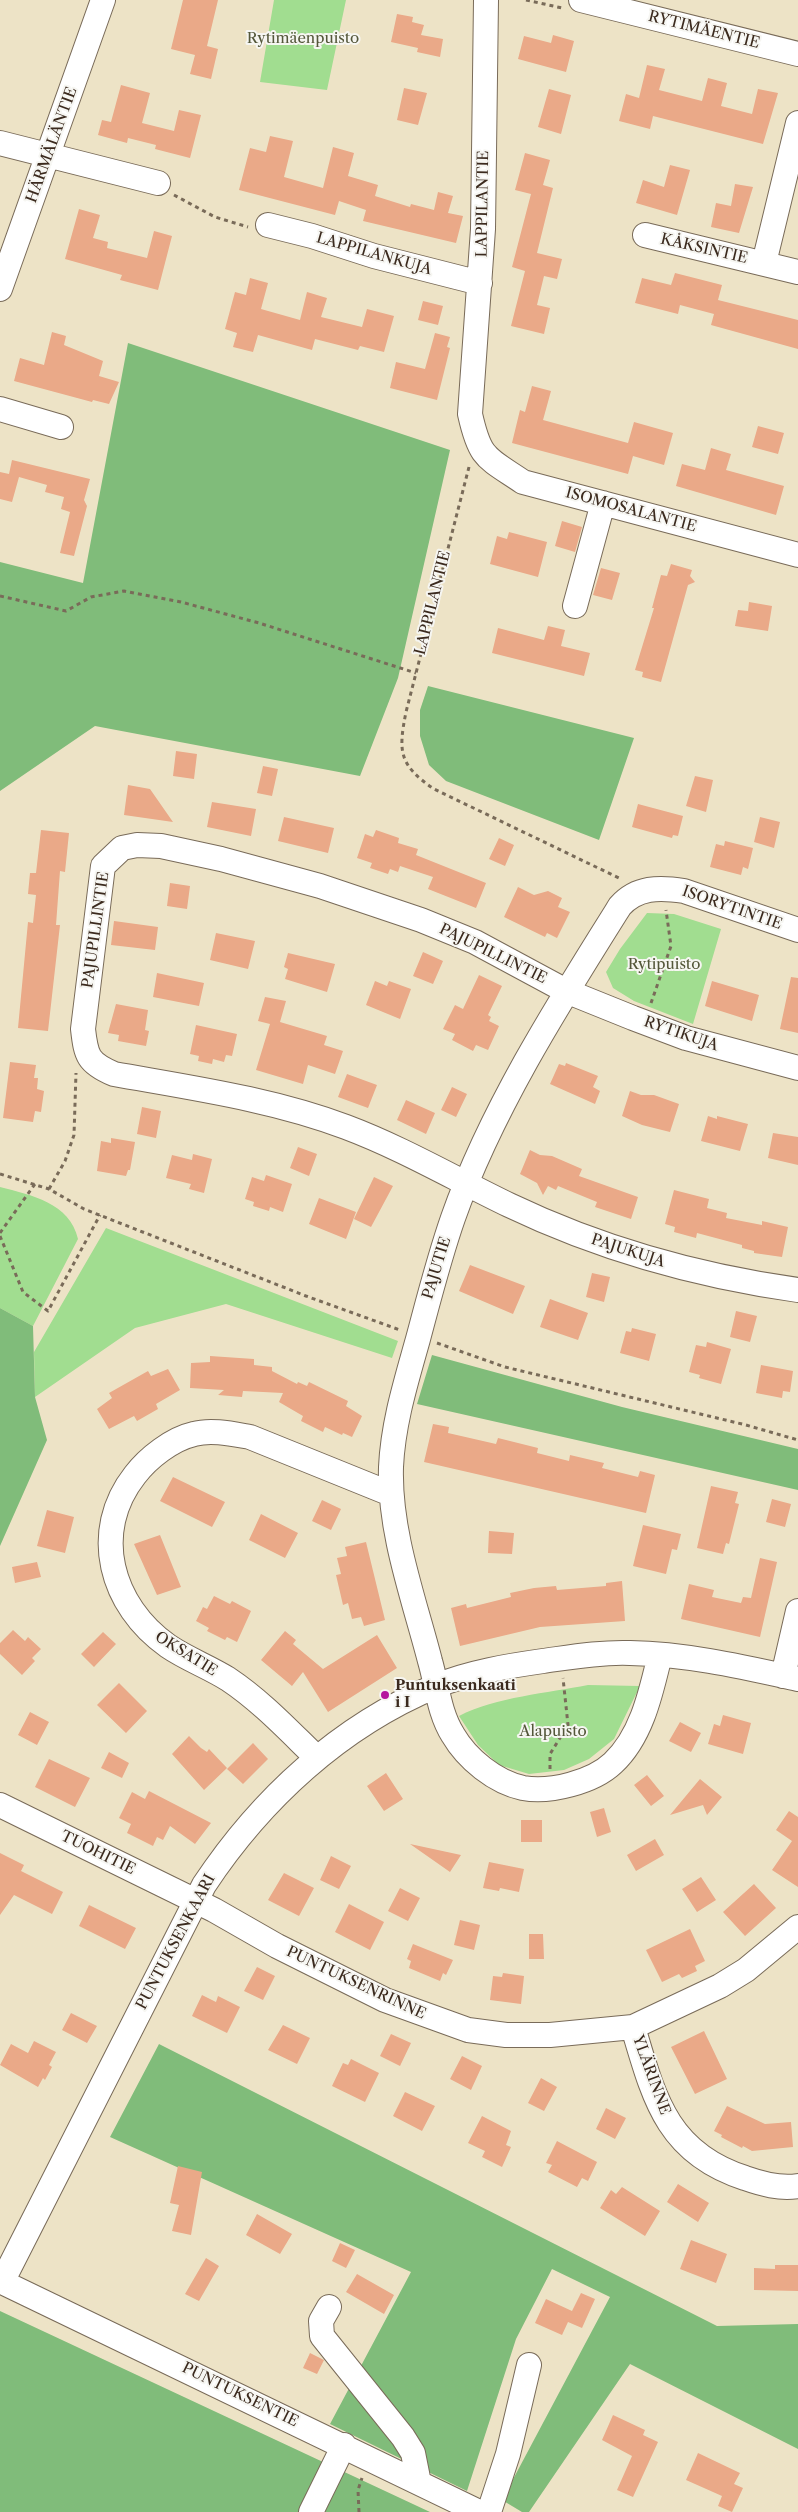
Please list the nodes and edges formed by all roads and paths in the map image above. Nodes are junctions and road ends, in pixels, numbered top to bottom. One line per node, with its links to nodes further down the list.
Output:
1 (103, 0): 7 (street, HÄRMÄLÄNTIE)
2 (486, 0): 13 (street, LAPPILANTIE)
3 (582, 0): 4 (street, RYTIMÄENTIE)
4 (798, 54)
5 (798, 123): 11 (street, KÅKSINTIE)
6 (0, 143): 7 (street)
7 (48, 156): 8 (street); 14 (street, HÄRMÄLÄNTIE)
8 (158, 183): 9 (path)
9 (268, 225): 13 (street, LAPPILANKUJA)
10 (645, 235): 11 (street, KÅKSINTIE)
11 (764, 263): 12 (street, KÅKSINTIE)
12 (798, 272)
13 (480, 283): 17 (street, LAPPILANTIE)
14 (0, 289)
15 (0, 409): 16 (street)
16 (61, 427)
17 (476, 443): 18 (street, ISOMOSALANTIE); 22 (path, LAPPILANTIE)
18 (603, 503): 19 (street, ISOMOSALANTIE); 21 (street)
19 (798, 555)
20 (0, 596): 22 (path)
21 (575, 606)
22 (416, 673): 23 (path, LAPPILANTIE)
23 (637, 893): 25 (path, LAPPILANTIE); 26 (street, ISORYTINTIE); 27 (street, PAJUTIE)
24 (671, 909): 25 (path, LAPPILANTIE)
25 (666, 910): 28 (path)
26 (798, 930)
27 (566, 991): 28 (street, RYTIKUJA); 29 (street, PAJUPILLINTIE); 32 (street, PAJUTIE)
28 (644, 1022): 30 (street, RYTIKUJA)
29 (92, 1062): 32 (street); 34 (path)
30 (798, 1068)
31 (0, 1174): 33 (path)
32 (467, 1183): 37 (street, PAJUKUJA); 38 (street, PAJUTIE)
33 (35, 1184): 34 (path); 36 (path)
34 (49, 1189): 35 (path)
35 (100, 1215): 36 (path); 38 (path)
36 (0, 1234)
37 (798, 1290)
38 (418, 1337): 39 (path); 40 (street, PAJUTIE)
39 (798, 1440)
40 (391, 1494): 45 (street, PAJUTIE); 46 (street, OKSATIE)
41 (798, 1611): 44 (street)
42 (660, 1655): 44 (street, PUNTUKSENKAARI); 45 (street, PUNTUKSENKAARI); 47 (street, PAJUTIE)
43 (570, 1675): 47 (path)
44 (790, 1678)
45 (437, 1686): 46 (street, PUNTUKSENKAARI); 47 (street, PAJUTIE)
46 (316, 1757): 49 (street, PUNTUKSENKAARI)
47 (550, 1787)
48 (0, 1805): 49 (street, TUOHITIE)
49 (195, 1901): 51 (street, PUNTUKSENRINNE); 53 (street, PUNTUKSENKAARI)
50 (798, 1927): 51 (street, PUNTUKSENRINNE)
51 (633, 2027): 52 (street, YLÄRINNE)
52 (798, 2186)
53 (1, 2281): 56 (street, PUNTUKSENTIE)
54 (329, 2307): 58 (street)
55 (529, 2365): 62 (street)
56 (344, 2445): 57 (street, PUNTUKSENTIE); 59 (street)
57 (369, 2458): 58 (street, PUNTUKSENTIE); 60 (path)
58 (419, 2483): 61 (street, PUNTUKSENTIE)
59 (311, 2512)
60 (360, 2512)
61 (479, 2512)
62 (489, 2512)

